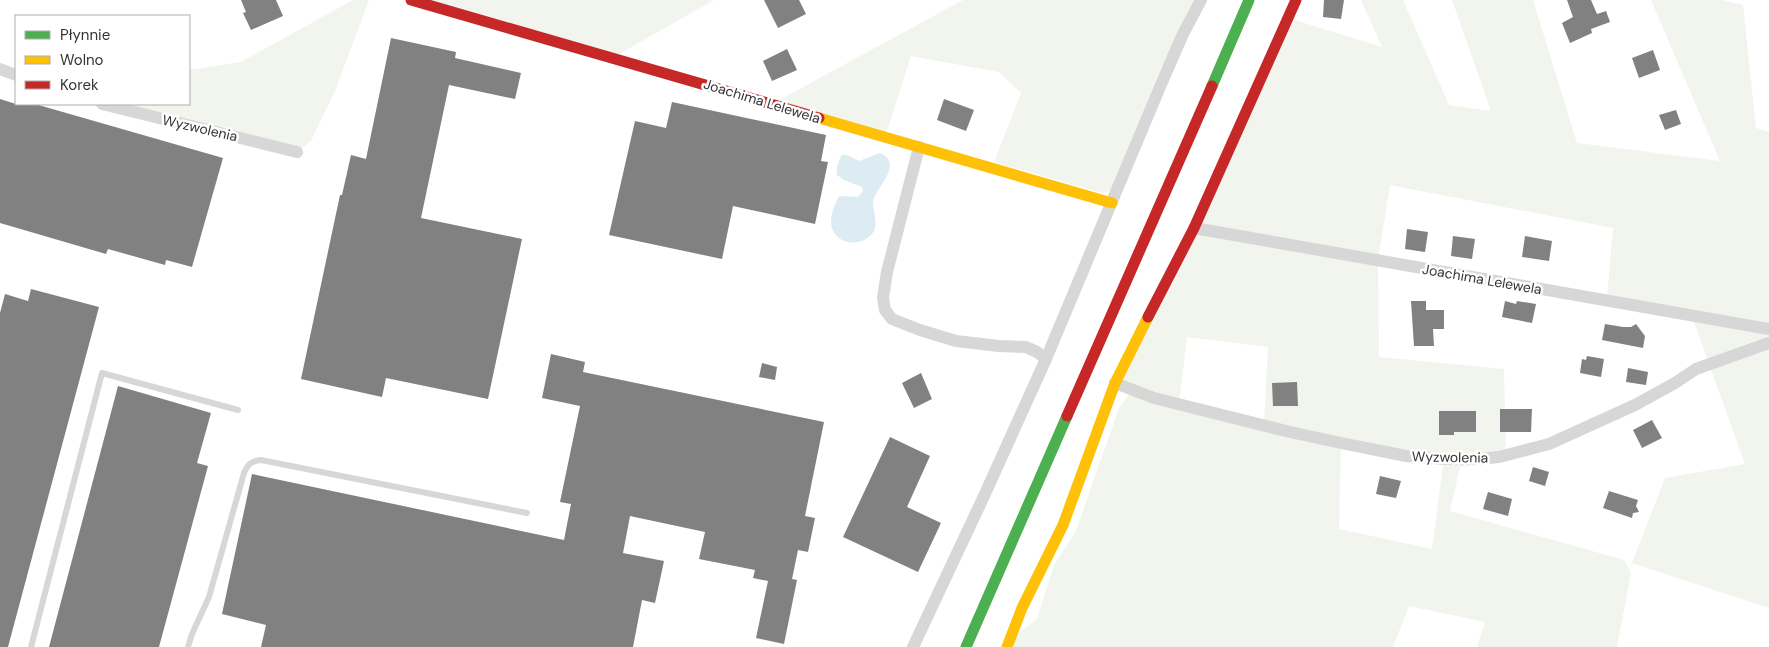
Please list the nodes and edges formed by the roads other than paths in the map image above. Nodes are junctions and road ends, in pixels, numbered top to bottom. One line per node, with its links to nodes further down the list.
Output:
1 (411, 0): 8 (main road, Joachima Lelewela)
2 (1201, 0): 10 (street)
3 (1250, 0): 21 (main road)
4 (1296, 0): 11 (main road)
5 (0, 69): 6 (street)
6 (15, 75)
7 (106, 105): 9 (street, Wyzwolenia)
8 (919, 147): 10 (main road, Joachima Lelewela); 14 (street)
9 (297, 152)
10 (1112, 203): 14 (street)
11 (1194, 228): 12 (street, Joachima Lelewela); 15 (main road)
12 (1769, 329)
13 (1769, 343): 15 (street, Wyzwolenia)
14 (1046, 359): 20 (street)
15 (1115, 383): 22 (main road)
16 (238, 410): 18 (lane)
17 (527, 513): 19 (lane)
18 (31, 647)
19 (188, 647)
20 (913, 647)
21 (966, 647)
22 (1007, 647)

